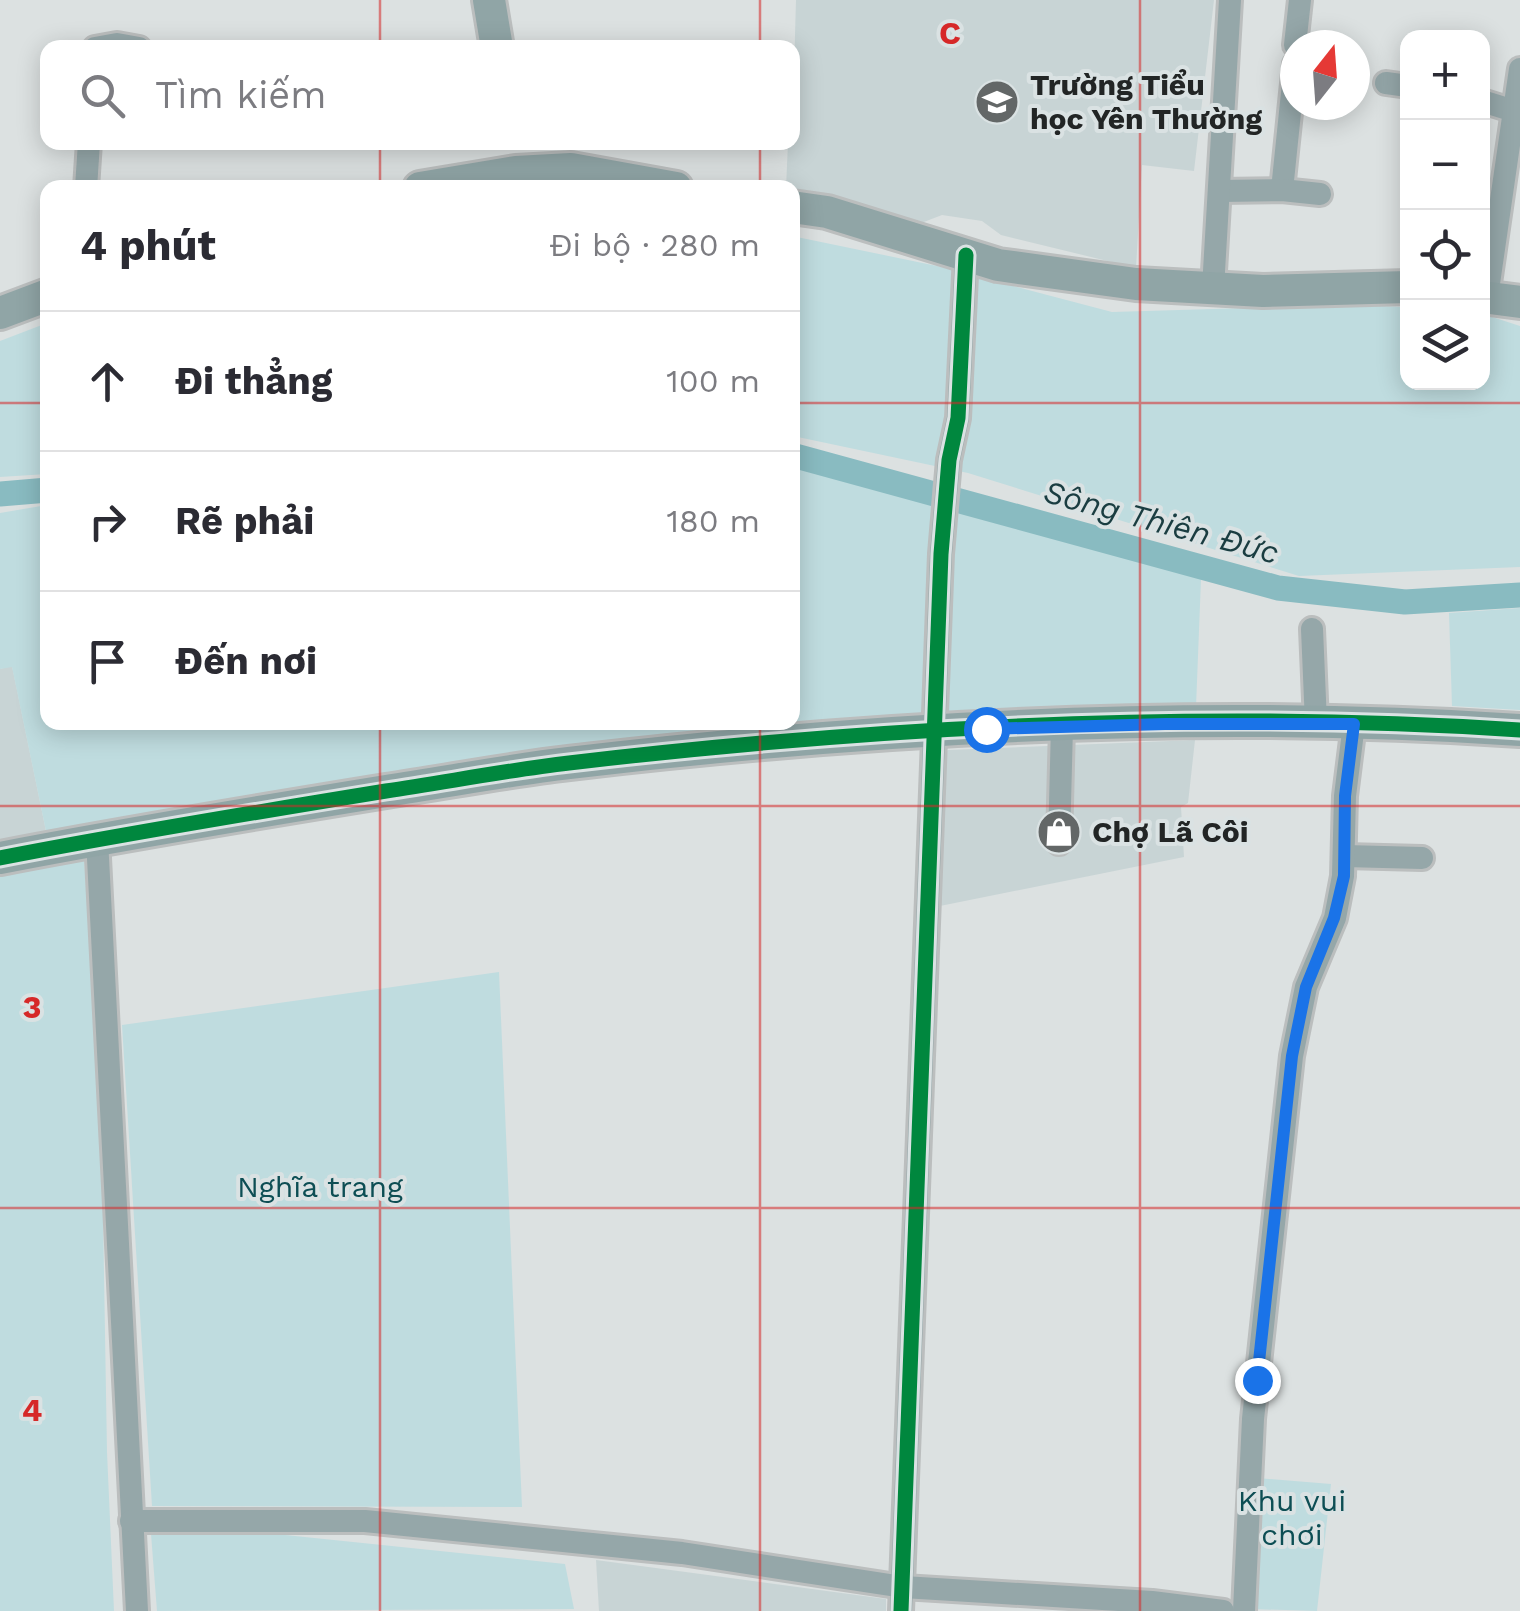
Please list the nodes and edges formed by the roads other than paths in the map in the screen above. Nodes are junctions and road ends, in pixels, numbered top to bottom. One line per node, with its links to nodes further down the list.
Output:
1 (489, 0): 5 (street)
2 (1230, 0): 17 (street)
3 (1300, 0): 4 (street)
4 (1297, 30)
5 (495, 40)
6 (1520, 69): 8 (street)
7 (1490, 104): 8 (street)
8 (1514, 111): 10 (street)
9 (1289, 120): 16 (street)
10 (1514, 149): 19 (street)
11 (88, 150): 13 (street)
12 (513, 158): 14 (street); 15 (street)
13 (87, 180)
14 (445, 180)
15 (632, 180)
16 (1282, 190): 17 (street); 18 (street)
17 (1220, 191): 24 (street)
18 (1320, 194)
19 (1511, 194): 22 (street)
20 (800, 207): 21 (street)
21 (966, 254): 24 (street); 34 (street)
22 (1490, 277)
23 (1400, 287): 24 (street)
24 (1213, 288)
25 (40, 298): 28 (street)
26 (1490, 298): 27 (street)
27 (1520, 302)
28 (0, 314)
29 (1312, 629): 30 (street)
30 (1316, 723): 31 (street); 32 (street)
31 (1354, 724): 33 (street); 37 (street)
32 (1062, 726): 34 (street); 36 (street)
33 (1520, 730)
34 (932, 732): 35 (street); 41 (street)
35 (97, 839): 38 (street); 40 (street)
36 (1059, 843)
37 (1344, 856): 39 (street); 44 (street)
38 (0, 858)
39 (1422, 858)
40 (131, 1521): 41 (street); 42 (street)
41 (902, 1599): 43 (street)
42 (137, 1611)
43 (1223, 1611)
44 (1244, 1611)

